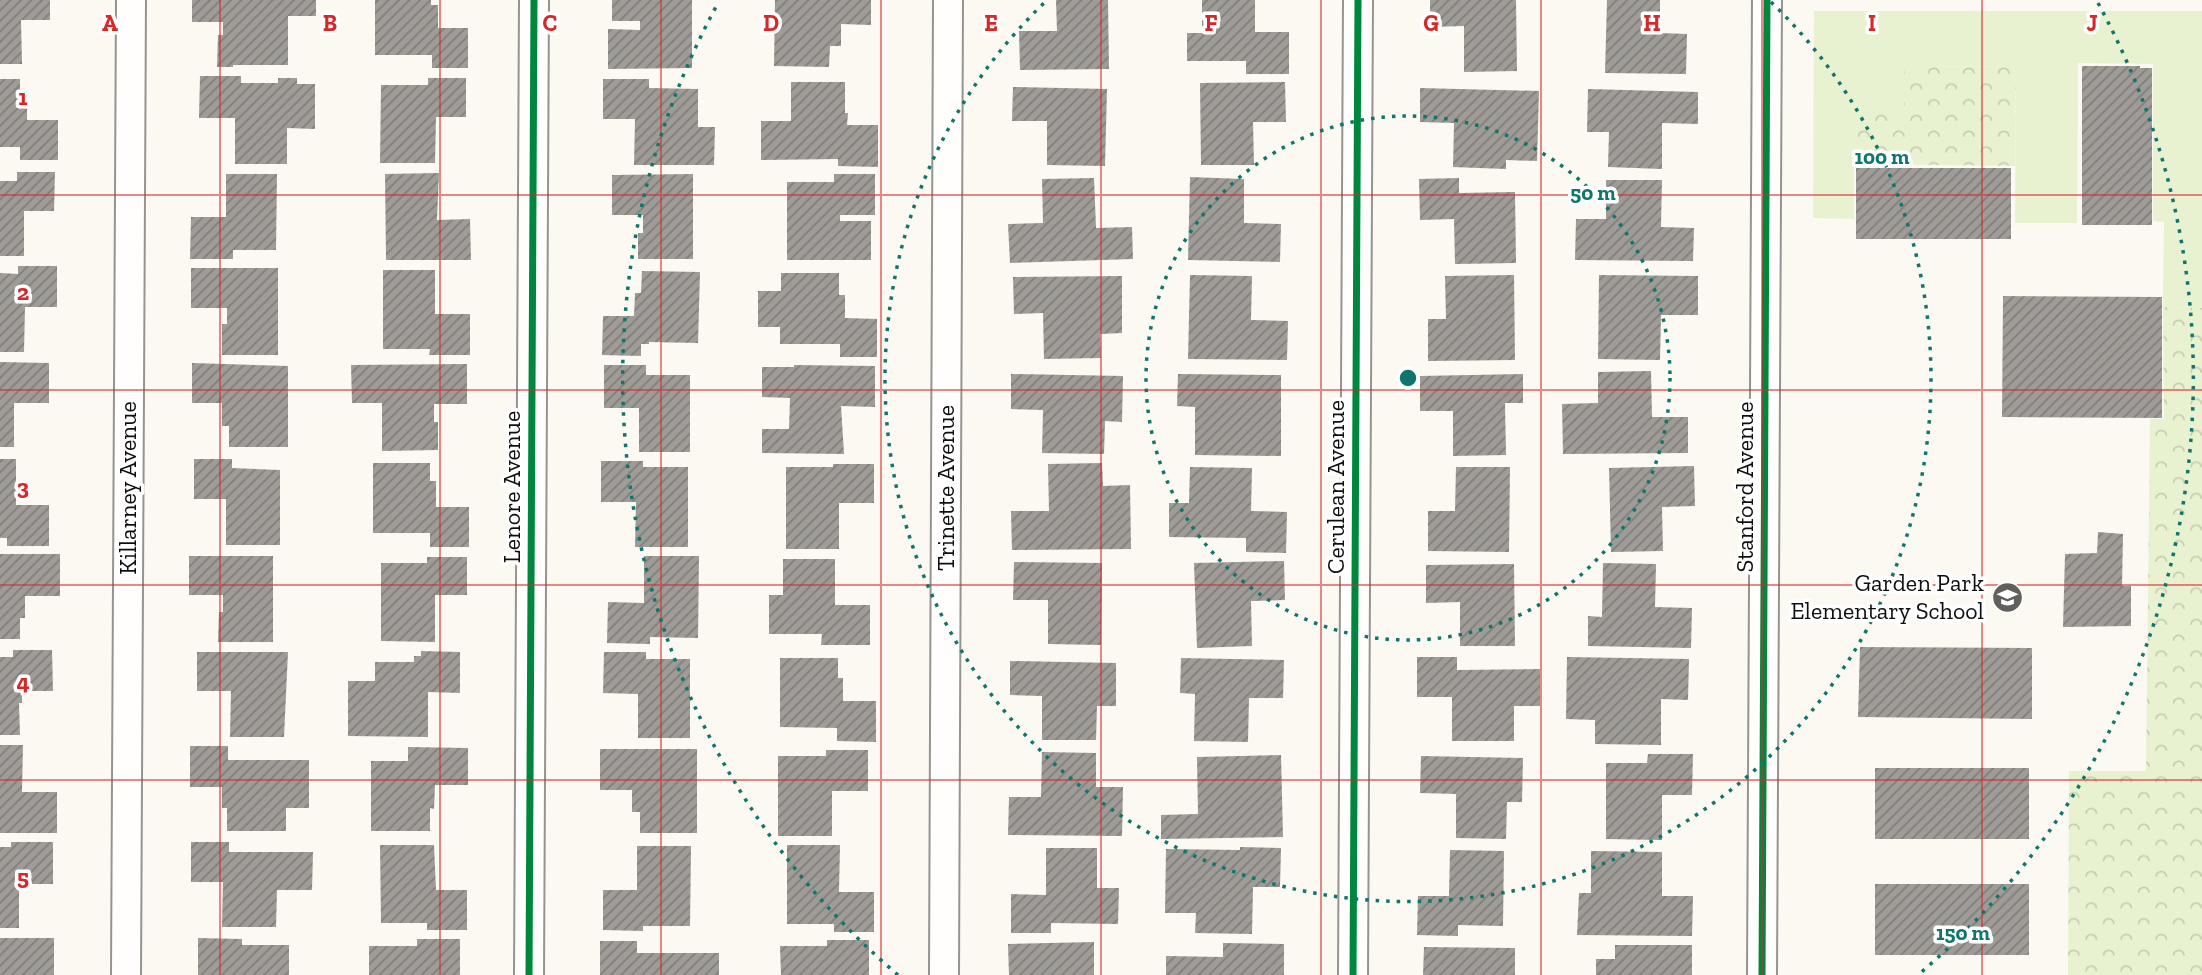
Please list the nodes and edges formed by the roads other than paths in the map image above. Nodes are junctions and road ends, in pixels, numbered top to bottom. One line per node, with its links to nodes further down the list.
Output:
1 (131, 0): 6 (street, Killarney Avenue)
2 (534, 0): 7 (street, Lenore Avenue)
3 (948, 0): 8 (street, Trinette Avenue)
4 (1358, 0): 9 (street, Cerulean Avenue)
5 (1767, 0): 10 (street, Stanford Avenue)
6 (126, 975)
7 (529, 975)
8 (944, 975)
9 (1353, 975)
10 (1762, 975)

